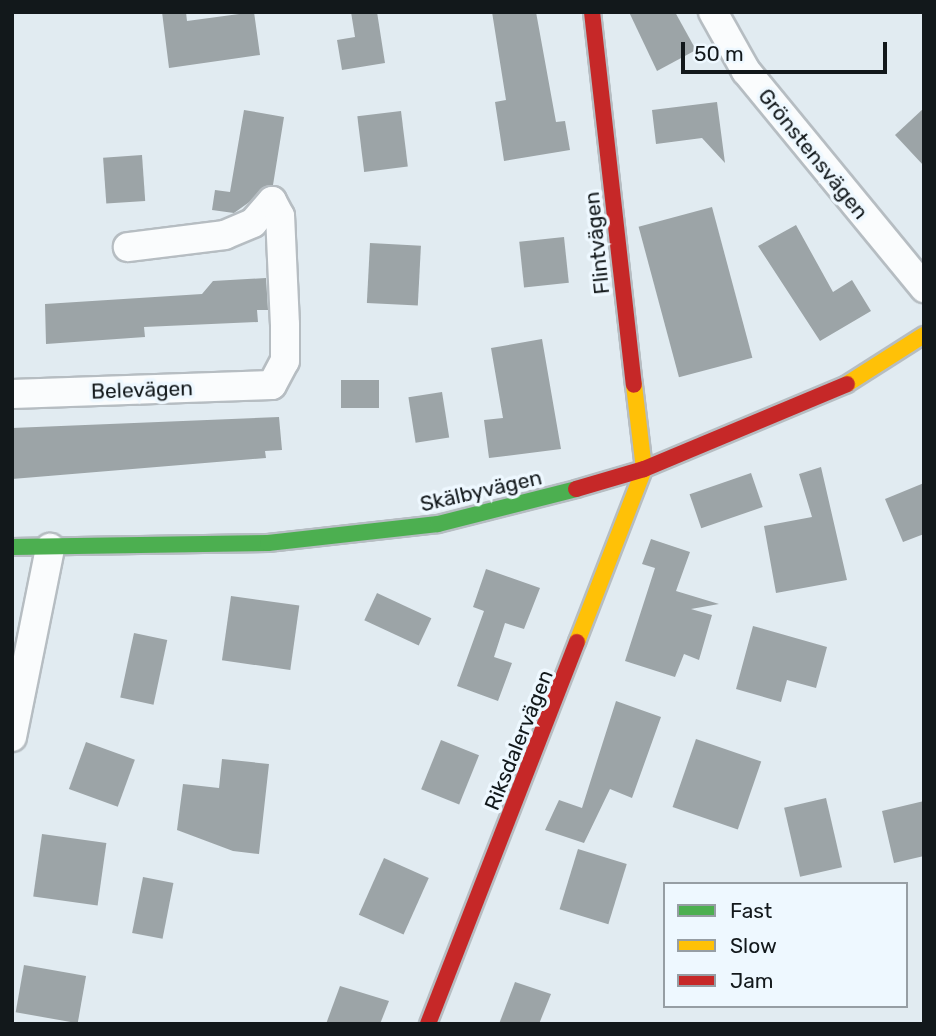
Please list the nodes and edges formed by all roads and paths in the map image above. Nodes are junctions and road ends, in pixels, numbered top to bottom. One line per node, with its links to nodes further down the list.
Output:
1 (592, 12): 7 (street, Flintvägen)
2 (713, 12): 4 (street, Grönstensvägen)
3 (128, 247): 6 (street, Belevägen)
4 (924, 288)
5 (924, 335): 7 (street, Skälbyvägen)
6 (12, 394)
7 (644, 469): 9 (street, Skälbyvägen); 11 (street, Riksdalervägen)
8 (12, 547): 9 (street, Skälbyvägen)
9 (50, 548): 10 (street)
10 (12, 737)
11 (428, 1024)

